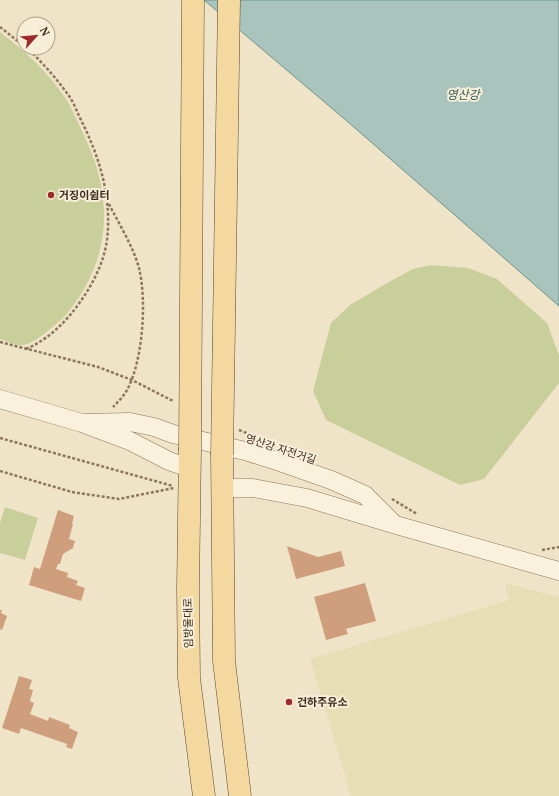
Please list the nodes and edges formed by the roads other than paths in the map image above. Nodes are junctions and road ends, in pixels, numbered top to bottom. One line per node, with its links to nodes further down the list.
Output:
1 (193, 0): 5 (main road, 임방울대로, bridge)
2 (229, 0): 6 (main road, bridge)
3 (0, 399): 4 (street)
4 (82, 423): 5 (street); 7 (street)
5 (190, 459): 9 (main road, 임방울대로)
6 (222, 488): 7 (street); 10 (main road)
7 (396, 525): 8 (street)
8 (559, 571)
9 (204, 796)
10 (240, 796)

